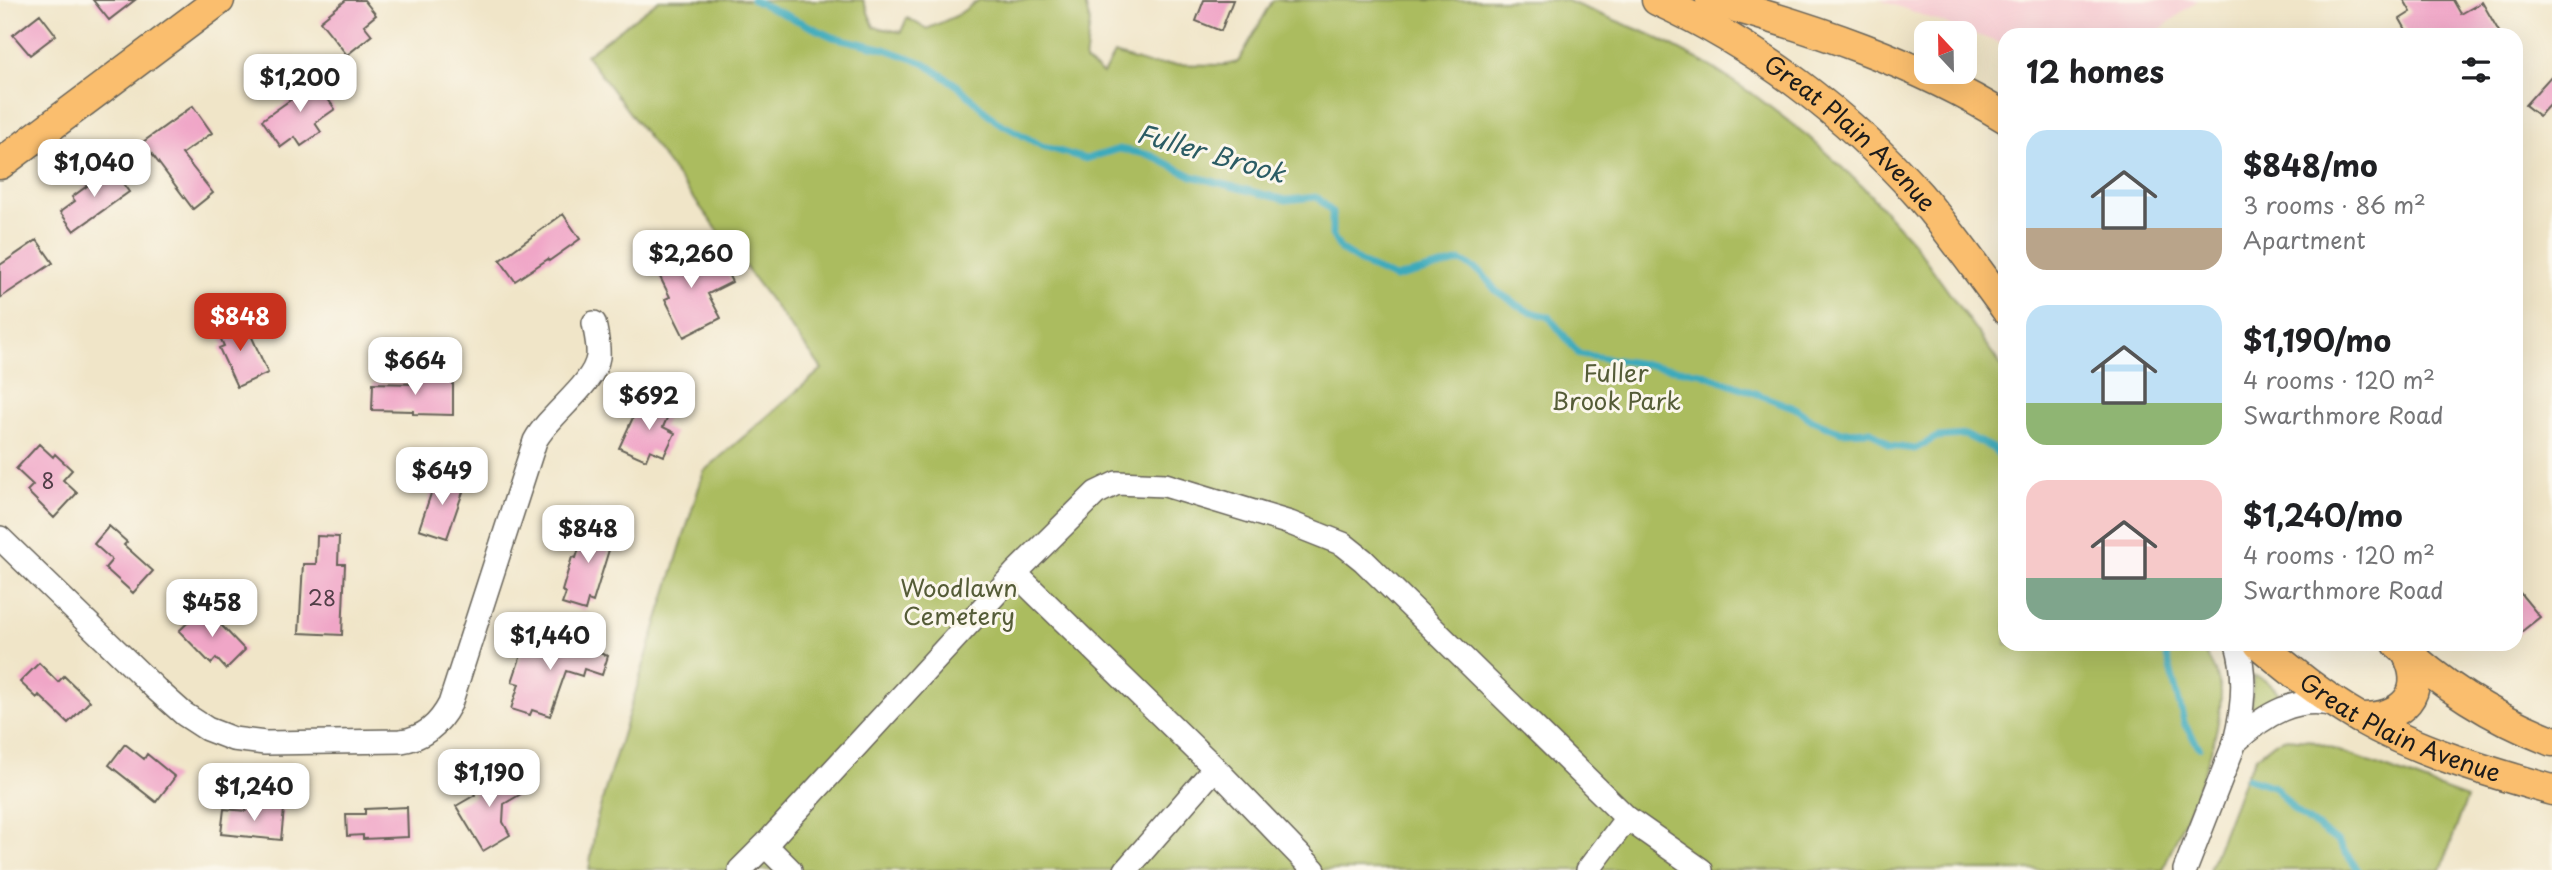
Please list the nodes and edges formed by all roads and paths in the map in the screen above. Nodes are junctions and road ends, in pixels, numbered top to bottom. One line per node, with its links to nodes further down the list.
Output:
1 (219, 0): 5 (main road)
2 (1657, 0): 6 (main road, Great Plain Avenue)
3 (1711, 0): 4 (main road, Great Plain Avenue)
4 (1998, 113)
5 (0, 164)
6 (1998, 298)
7 (594, 323): 8 (street)
8 (0, 538)
9 (1014, 573): 17 (street); 19 (street); 20 (street)
10 (2239, 651): 16 (street)
11 (2267, 651): 14 (main road, Great Plain Avenue)
12 (2404, 651): 14 (main road)
13 (2406, 651): 15 (main road, Great Plain Avenue)
14 (2351, 713): 16 (street); 18 (main road, Great Plain Avenue)
15 (2552, 741)
16 (2235, 742): 27 (street)
17 (1215, 768): 23 (street); 24 (street)
18 (2552, 790)
19 (1627, 818): 25 (street); 26 (street)
20 (765, 845): 21 (street); 22 (street)
21 (740, 870)
22 (790, 870)
23 (1126, 870)
24 (1314, 870)
25 (1588, 870)
26 (1702, 870)
27 (2185, 870)

